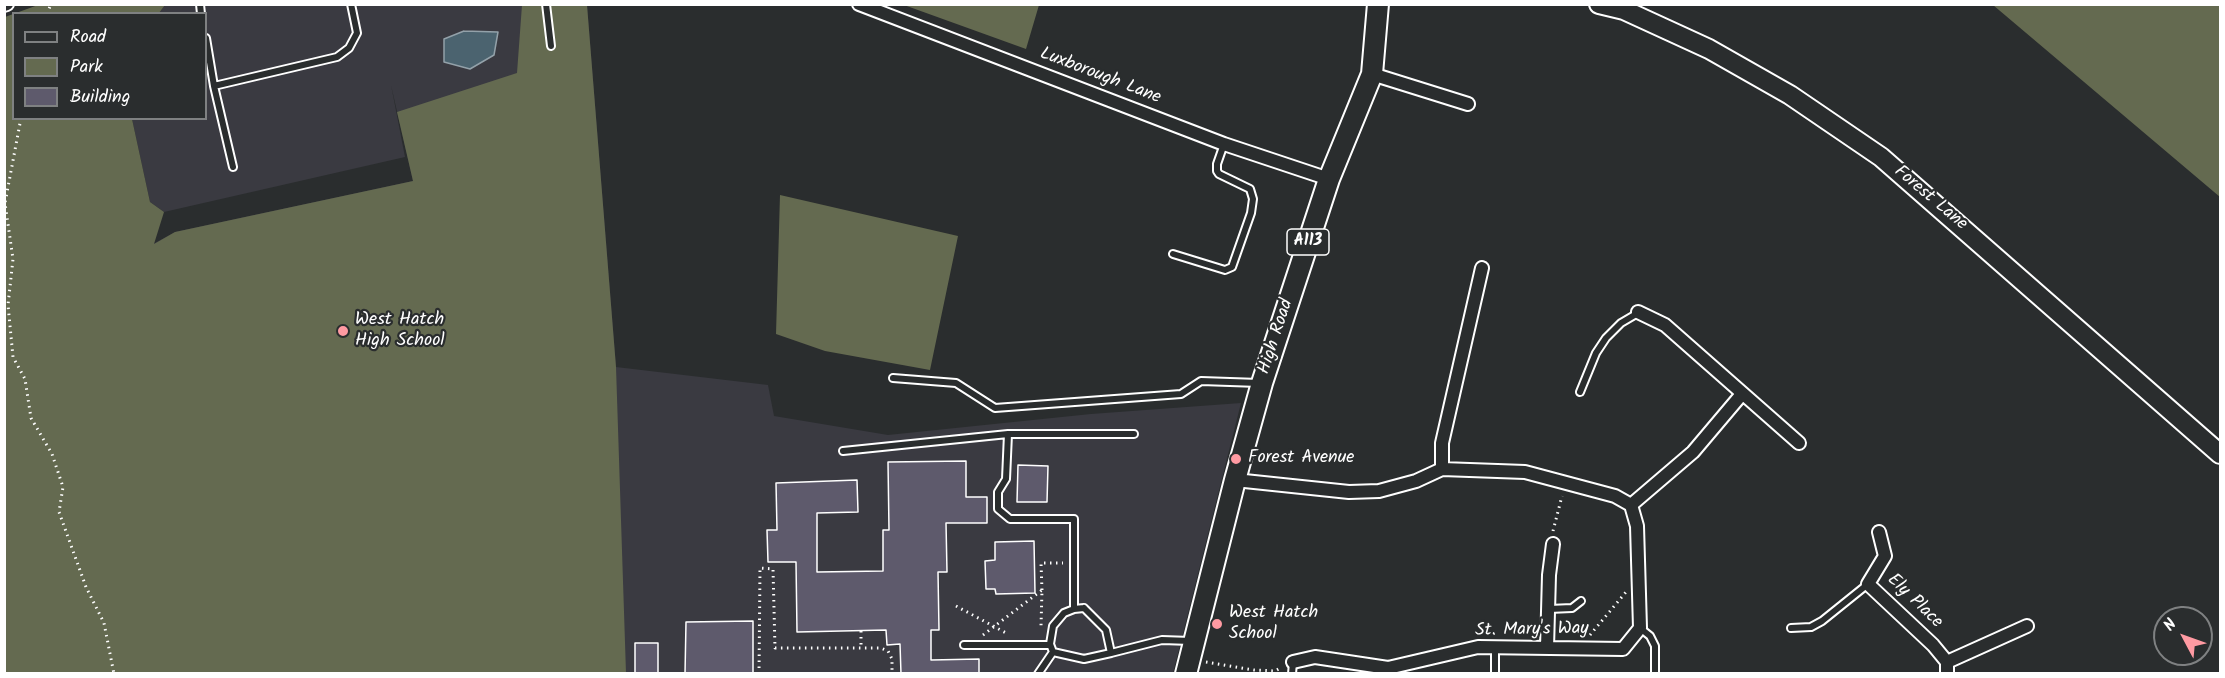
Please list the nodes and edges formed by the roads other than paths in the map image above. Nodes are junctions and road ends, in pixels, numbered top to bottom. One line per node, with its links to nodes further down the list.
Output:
1 (351, 4): 9 (lane)
2 (546, 4): 7 (lane)
3 (859, 4): 11 (street, Luxborough Lane)
4 (1378, 4): 8 (main road, High Road / A113)
5 (1599, 4): 25 (street, Forest Lane)
6 (207, 44): 9 (lane)
7 (551, 46)
8 (1372, 74): 10 (street); 13 (main road, High Road / A113)
9 (214, 86): 12 (lane)
10 (1468, 104)
11 (1224, 144): 13 (street, Luxborough Lane); 14 (lane)
12 (233, 167)
13 (1329, 179): 18 (main road, High Road / A113)
14 (1173, 254)
15 (1482, 268): 26 (street)
16 (1638, 312): 19 (lane); 20 (street)
17 (893, 378): 18 (lane)
18 (1262, 384): 27 (main road, High Road / A113)
19 (1580, 392)
20 (1743, 394): 23 (street); 28 (street)
21 (1008, 434): 22 (lane); 24 (lane); 33 (lane)
22 (1134, 434)
23 (1799, 443)
24 (843, 451)
25 (2220, 454)
26 (1442, 469): 27 (street); 28 (street)
27 (1235, 480): 43 (main road, High Road / A113)
28 (1631, 505): 36 (street)
29 (1879, 532): 31 (street, Ely Place)
30 (1553, 544): 34 (street)
31 (1869, 584): 37 (lane); 45 (street, Ely Place)
32 (1581, 601): 34 (lane)
33 (1074, 609): 41 (lane); 42 (lane)
34 (1548, 609): 40 (street)
35 (2027, 626): 45 (street, Ely Place)
36 (1640, 628): 40 (street, St. Mary's Way); 48 (lane)
37 (1791, 628)
38 (967, 645): 41 (lane)
39 (1495, 648): 40 (street, St. Mary's Way); 44 (street, St. Mary's Way); 47 (lane)
40 (1547, 648)
41 (1052, 649): 42 (lane); 46 (lane)
42 (1112, 653): 43 (lane)
43 (1190, 658)
44 (1293, 668)
45 (1947, 668)
46 (1038, 674)
47 (1494, 674)
48 (1655, 674)

